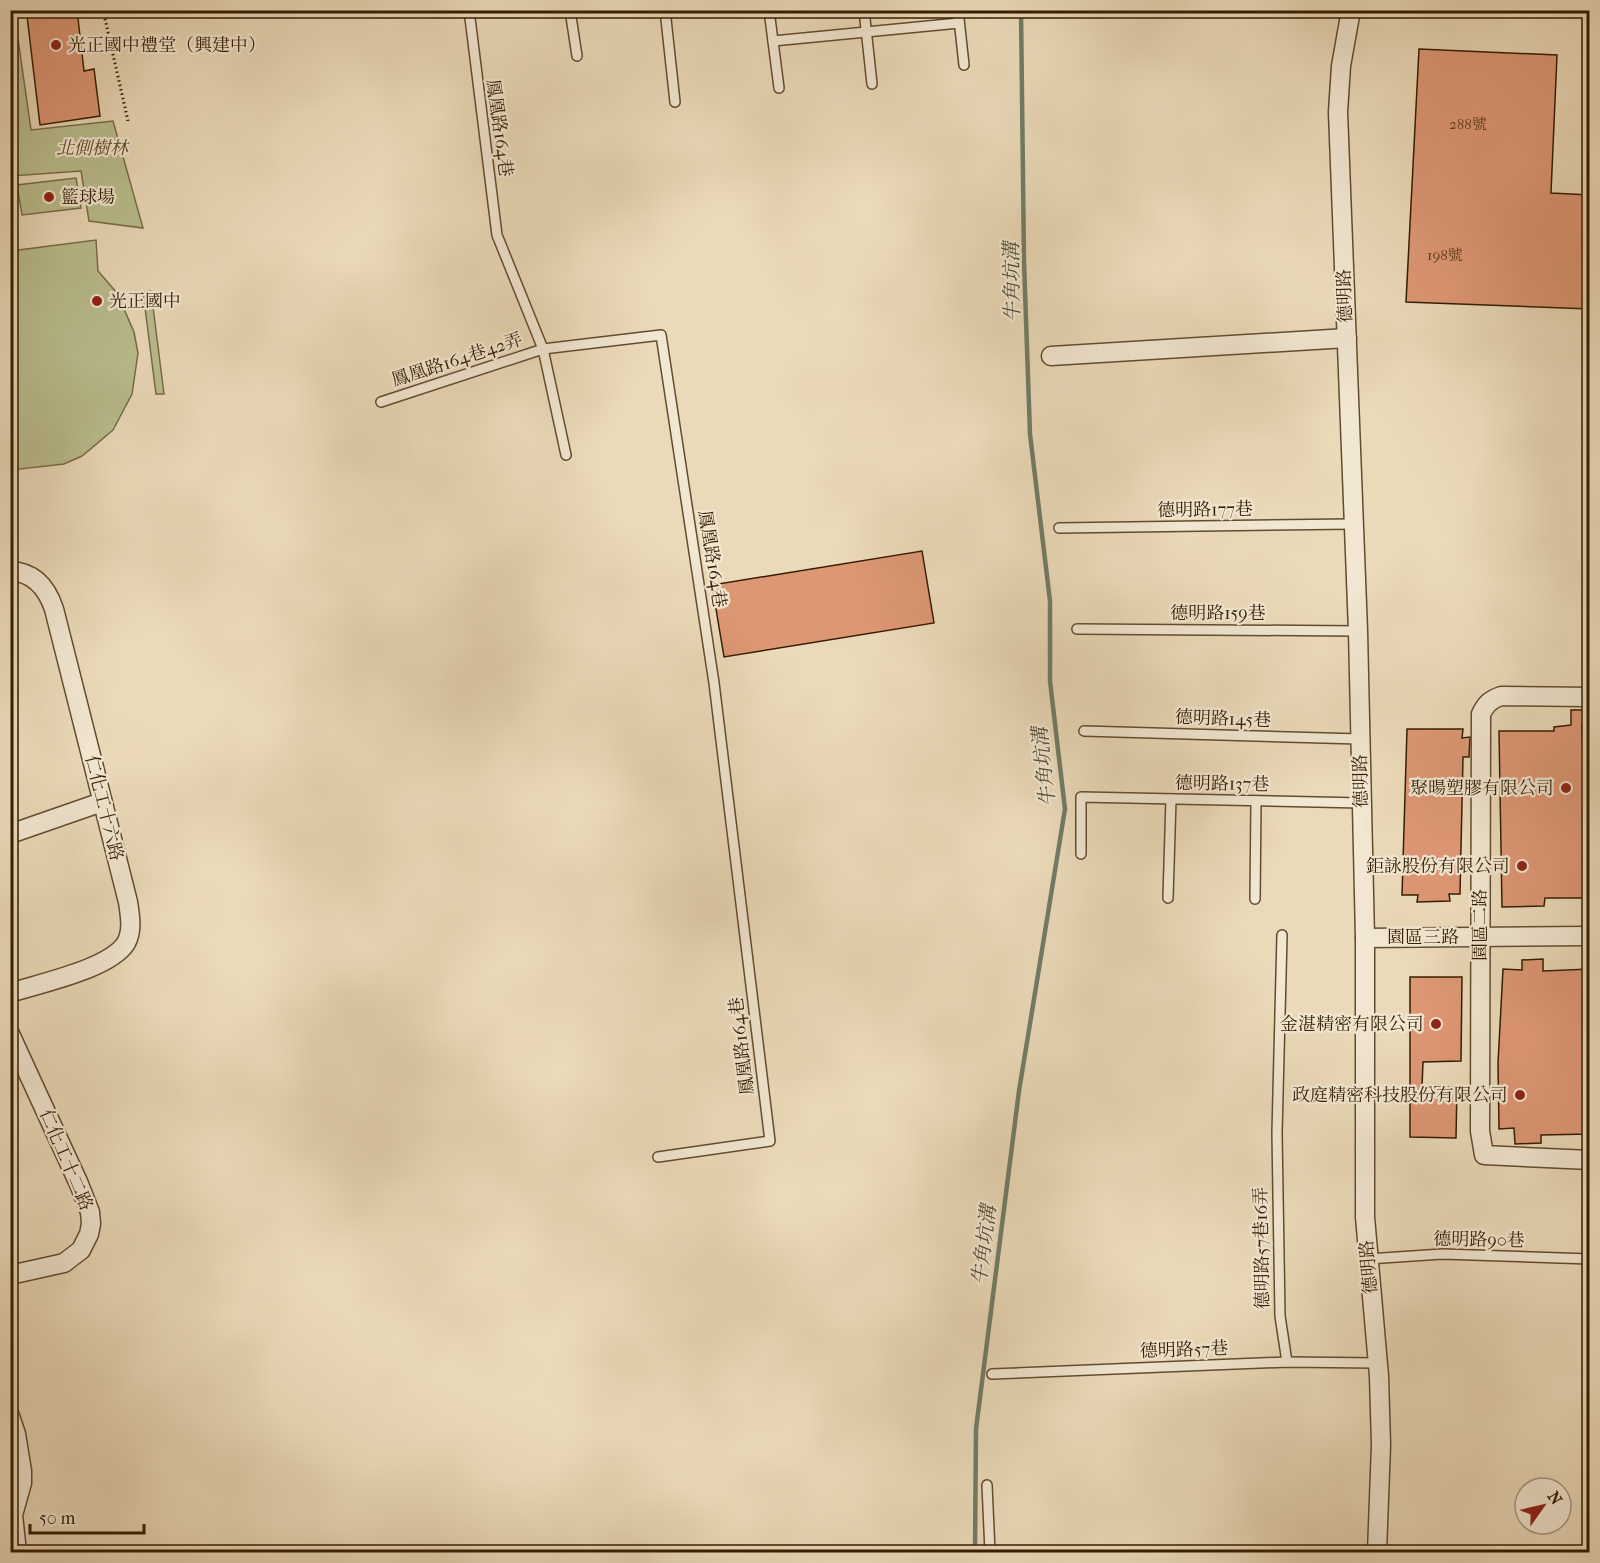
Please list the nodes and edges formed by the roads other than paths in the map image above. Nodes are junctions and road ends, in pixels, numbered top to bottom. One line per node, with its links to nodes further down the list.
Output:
1 (469, 10): 17 (lane, 鳳凰路164巷)
2 (570, 10): 11 (lane)
3 (665, 10): 15 (lane)
4 (769, 10): 10 (lane)
5 (864, 10): 9 (lane)
6 (958, 10): 8 (lane)
7 (1351, 10): 16 (street, 德明路)
8 (960, 23): 9 (lane); 12 (lane)
9 (867, 33): 10 (lane); 13 (lane)
10 (773, 41): 14 (lane)
11 (577, 56)
12 (964, 65)
13 (872, 84)
14 (779, 88)
15 (675, 102)
16 (1347, 338): 18 (street); 21 (street, 德明路)
17 (543, 349): 19 (lane, 鳳凰路164巷42弄); 20 (lane); 43 (lane, 鳳凰路164巷)
18 (1051, 356)
19 (381, 402)
20 (566, 454)
21 (1352, 524): 22 (lane, 德明路177巷); 25 (street, 德明路)
22 (1059, 528)
23 (10, 571): 31 (street, 仁化工十六路)
24 (1077, 629): 25 (lane, 德明路159巷)
25 (1358, 631): 28 (street, 德明路)
26 (1590, 697): 39 (street, 園區二路)
27 (1084, 731): 28 (lane, 德明路145巷)
28 (1360, 739): 32 (street, 德明路)
29 (1171, 799): 30 (lane, 德明路137巷); 34 (lane, 德明路137巷); 35 (lane)
30 (1256, 801): 32 (lane, 德明路137巷); 36 (lane)
31 (102, 802): 33 (street); 41 (street, 仁化工十六路)
32 (1362, 803): 40 (street, 德明路)
33 (10, 834)
34 (1081, 854)
35 (1168, 898)
36 (1255, 899)
37 (1282, 935): 48 (lane, 德明路57巷16弄)
38 (1590, 936): 39 (street, 園區三路)
39 (1480, 937): 40 (street, 園區三路); 44 (street, 園區二路)
40 (1365, 938): 46 (street, 德明路)
41 (10, 993)
42 (10, 1034): 47 (street, 仁化工十二路)
43 (658, 1158)
44 (1590, 1160)
45 (1590, 1258): 46 (lane, 德明路90巷)
46 (1368, 1259): 49 (street, 德明路)
47 (10, 1275)
48 (1287, 1362): 49 (lane, 德明路57巷); 50 (lane, 德明路57巷)
49 (1377, 1363): 56 (street, 德明路)
50 (992, 1374)
51 (10, 1416): 53 (street)
52 (987, 1485): 55 (lane)
53 (12, 1516): 54 (street)
54 (17, 1552)
55 (990, 1552)
56 (1377, 1552)

